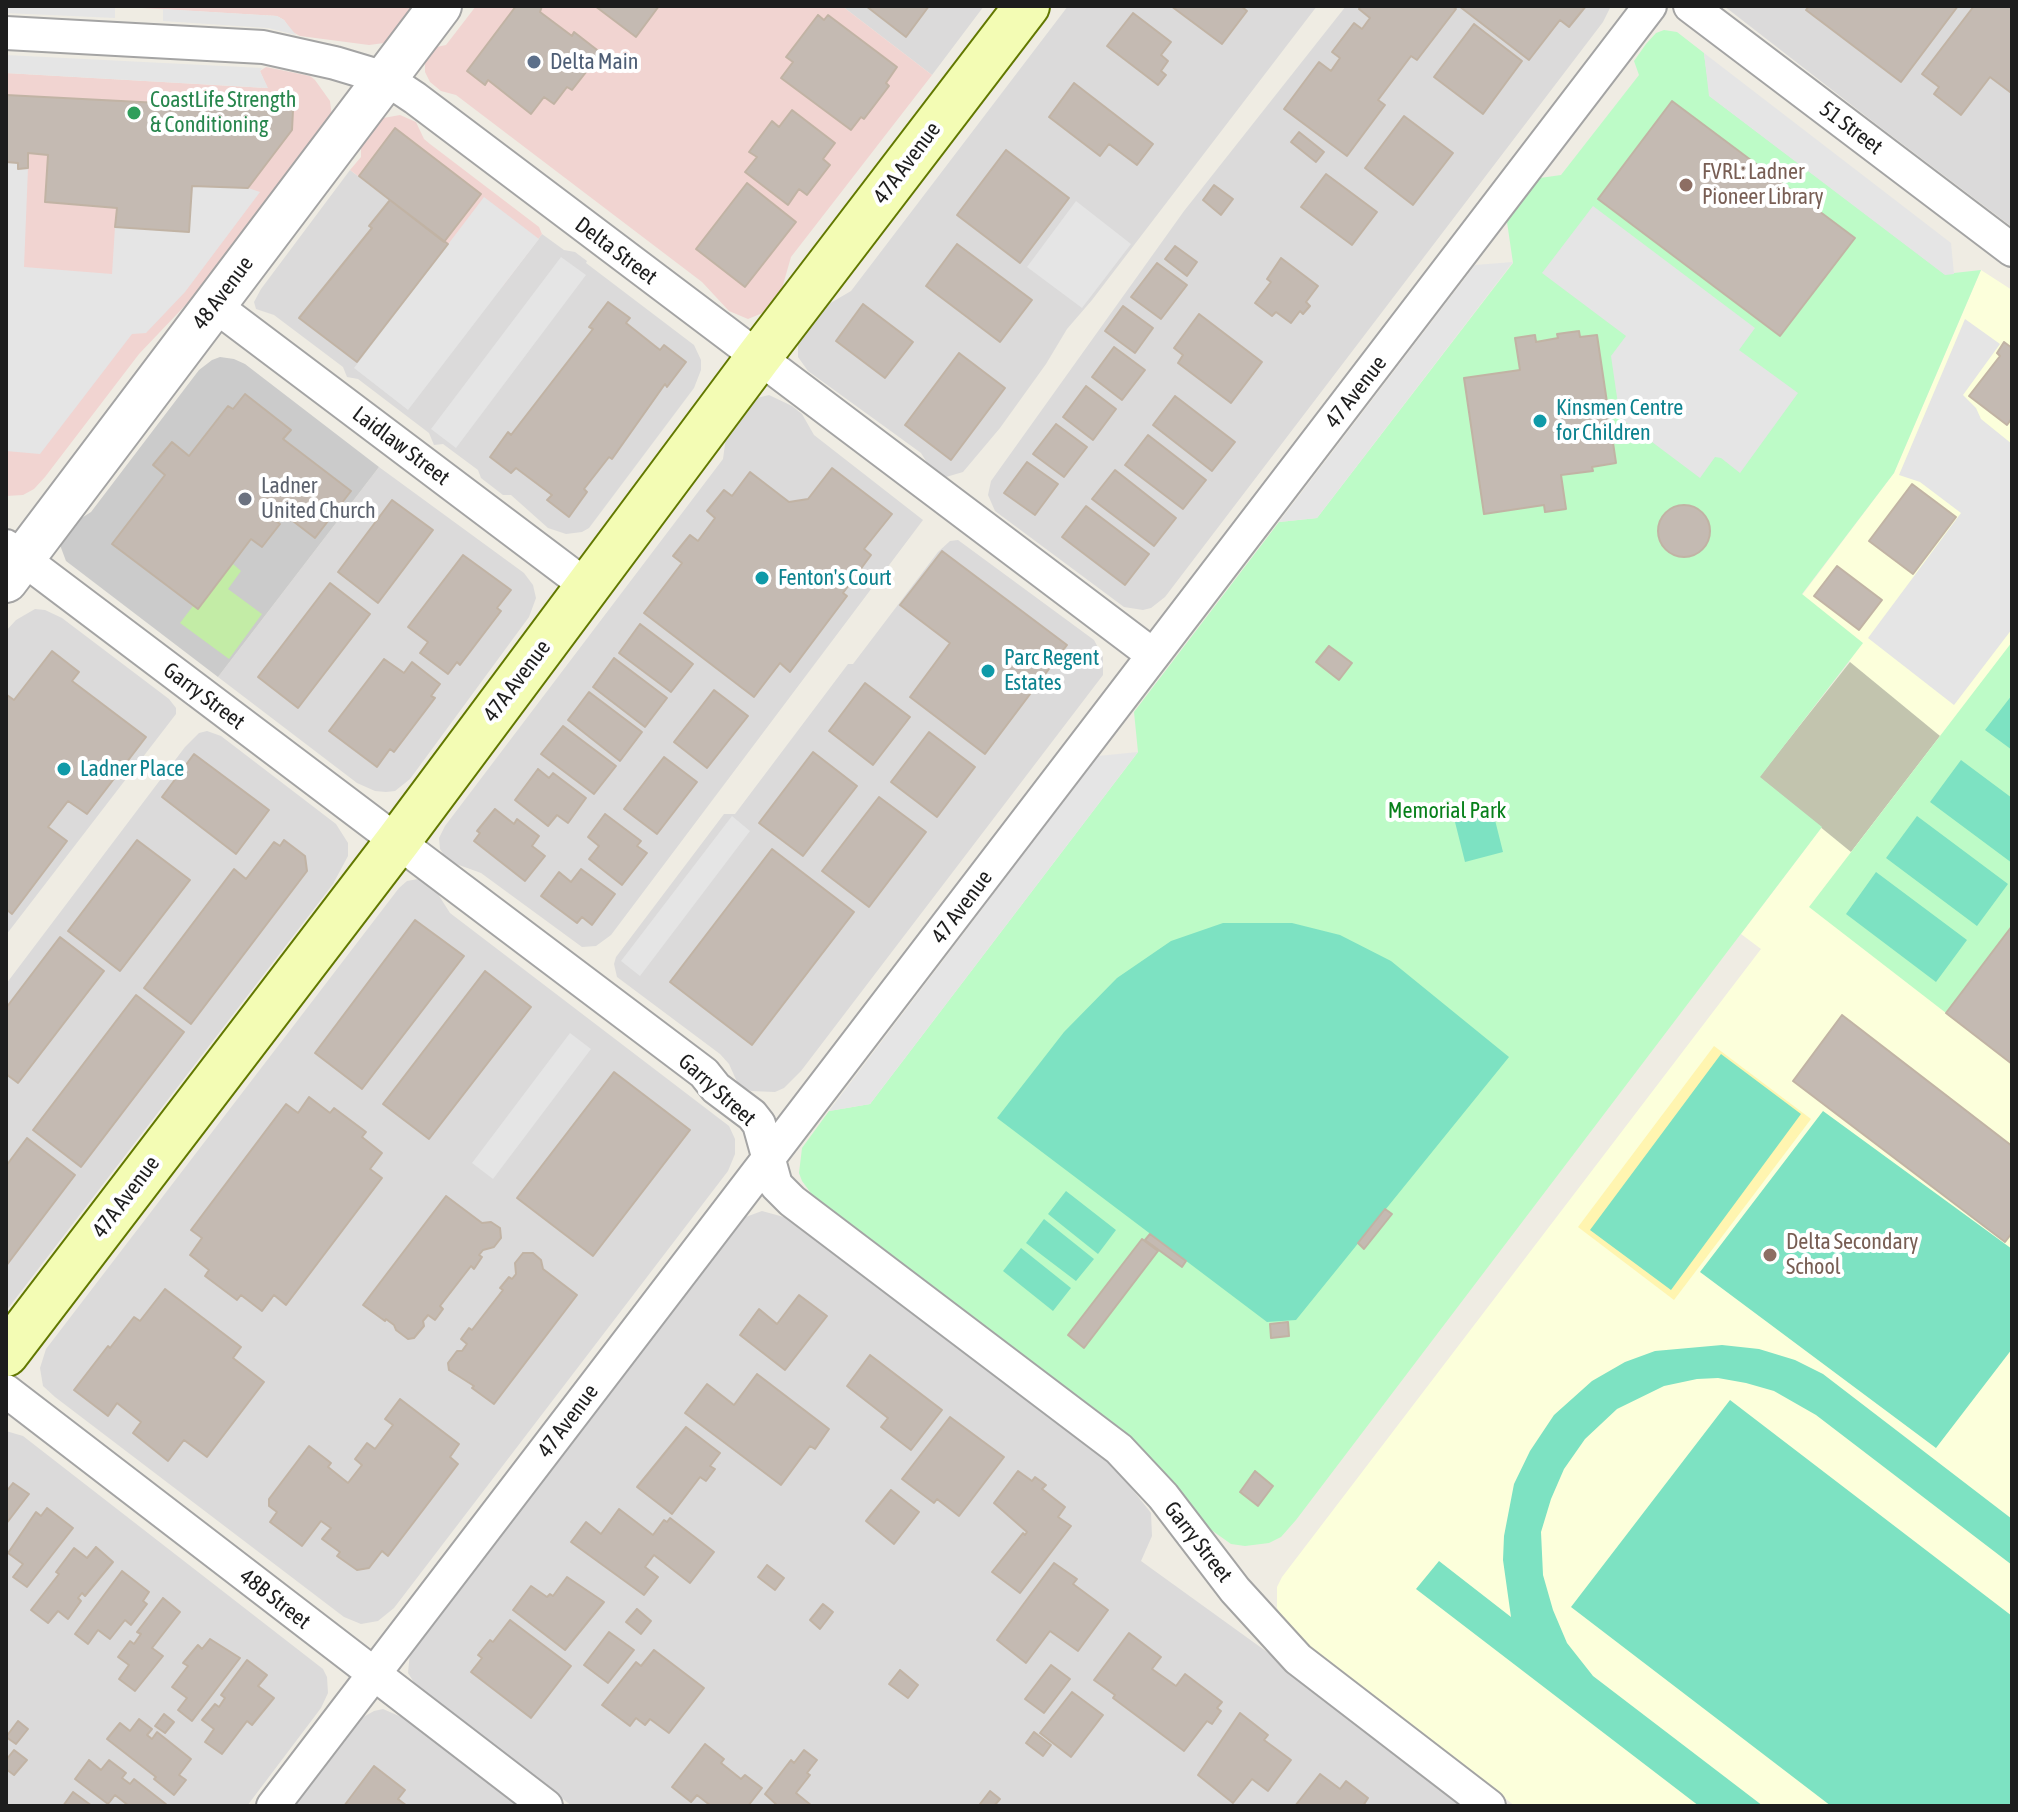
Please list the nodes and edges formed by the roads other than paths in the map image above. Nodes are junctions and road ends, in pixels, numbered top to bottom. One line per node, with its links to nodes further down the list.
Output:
1 (440, 6): 6 (street, 48 Avenue)
2 (1027, 6): 9 (main road, 47A Avenue)
3 (1650, 6): 12 (street, 47 Avenue)
4 (1690, 6): 7 (street, 51 Street)
5 (6, 33): 6 (street, Delta Street)
6 (385, 78): 8 (street, 48 Avenue); 9 (street, Delta Street)
7 (2012, 250)
8 (214, 305): 10 (street, 48 Avenue); 11 (street, Laidlaw Street)
9 (758, 358): 11 (main road, 47A Avenue); 12 (street, Delta Street)
10 (11, 562): 13 (street, Garry Street)
11 (588, 587): 13 (main road, 47A Avenue)
12 (1153, 655): 14 (street, 47 Avenue)
13 (398, 841): 14 (street, Garry Street); 15 (main road, 47A Avenue)
14 (769, 1158): 17 (street, 47 Avenue); 20 (street, Garry Street)
15 (6, 1354)
16 (6, 1391): 17 (street, 48B Street)
17 (373, 1674): 18 (street, 47 Avenue); 19 (street, 48B Street)
18 (273, 1806)
19 (546, 1806)
20 (1489, 1806)

